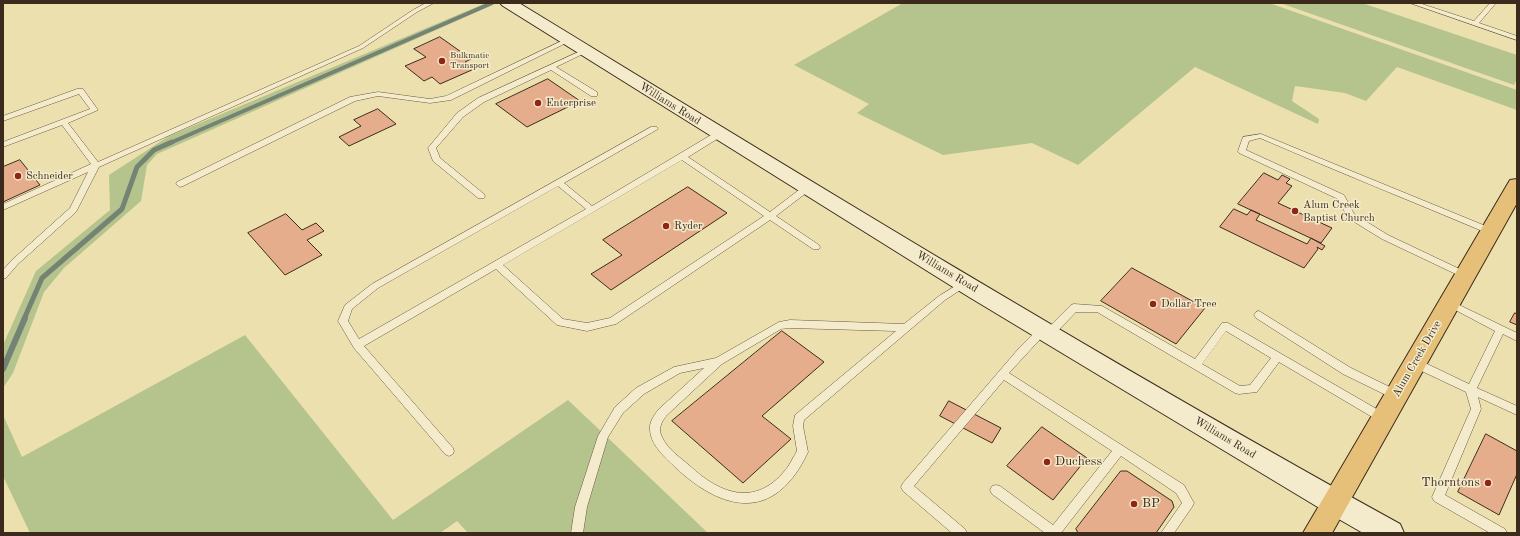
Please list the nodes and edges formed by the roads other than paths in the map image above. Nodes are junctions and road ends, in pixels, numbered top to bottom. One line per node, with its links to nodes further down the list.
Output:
1 (430, 3): 17 (lane)
2 (508, 3): 7 (main road, Williams Road)
3 (1413, 3): 5 (lane)
4 (1493, 3): 5 (lane)
5 (1475, 24): 6 (lane)
6 (1517, 38)
7 (568, 40): 8 (main road, Williams Road); 19 (lane)
8 (585, 51): 9 (lane); 14 (main road, Williams Road)
9 (551, 67): 10 (lane); 22 (lane)
10 (594, 94)
11 (3, 119): 12 (lane)
12 (64, 122): 15 (lane); 17 (lane)
13 (654, 129): 18 (lane)
14 (719, 134): 16 (lane); 21 (main road, Williams Road)
15 (3, 145)
16 (683, 157): 24 (lane); 25 (lane)
17 (96, 165): 23 (lane); 30 (lane)
18 (559, 183): 24 (lane); 38 (lane)
19 (180, 184)
20 (1517, 185): 26 (main road, Alum Creek Drive)
21 (807, 188): 25 (lane); 31 (main road, Williams Road)
22 (481, 196)
23 (3, 207)
24 (592, 210): 28 (lane)
25 (770, 216): 27 (lane); 28 (lane)
26 (1490, 231): 29 (main road, Alum Creek Drive); 29 (lane)
27 (816, 247)
28 (498, 265): 38 (lane)
29 (1465, 275): 32 (main road, Alum Creek Drive)
30 (3, 276)
31 (965, 283): 34 (lane); 36 (main road, Williams Road)
32 (1449, 303): 35 (lane); 41 (main road, Alum Creek Drive)
33 (1259, 316): 45 (lane)
34 (906, 328): 40 (lane); 40 (lane)
35 (1502, 329): 37 (lane); 44 (lane)
36 (1046, 332): 42 (lane); 43 (lane); 51 (main road, Williams Road)
37 (1517, 337)
38 (357, 345): 49 (lane)
39 (1277, 357): 42 (lane); 42 (lane); 47 (lane)
40 (718, 361): 52 (lane)
41 (1414, 363): 44 (lane); 45 (main road, Alum Creek Drive)
42 (1196, 365)
43 (1003, 374): 48 (lane); 53 (lane)
44 (1471, 390): 46 (lane); 58 (lane)
45 (1396, 395): 47 (main road, Alum Creek Drive)
46 (1517, 411)
47 (1383, 418): 51 (main road, Alum Creek Drive)
48 (1120, 450): 54 (lane); 55 (lane)
49 (449, 451)
50 (996, 490): 54 (lane)
51 (1334, 502): 56 (main road, Alum Creek Drive); 57 (main road, Williams Road)
52 (577, 533)
53 (961, 533)
54 (1054, 533)
55 (1167, 533)
56 (1317, 533)
57 (1390, 533)
58 (1501, 533)

